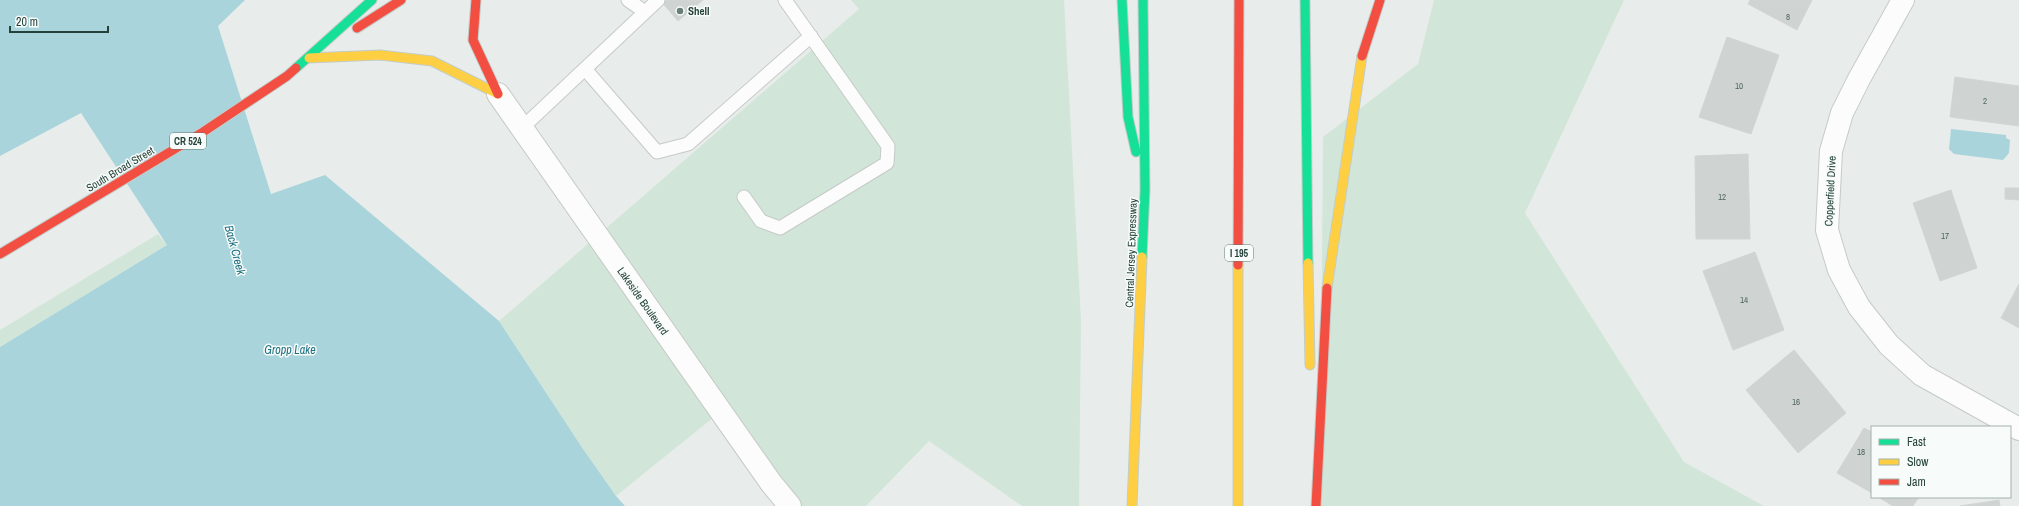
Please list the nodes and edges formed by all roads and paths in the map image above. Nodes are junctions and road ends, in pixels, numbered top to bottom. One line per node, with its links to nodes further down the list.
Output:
1 (372, 0): 15 (main road, South Broad Street / CR 524)
2 (401, 0): 15 (main road, South Broad Street / CR 524)
3 (476, 0): 17 (main road)
4 (628, 0): 13 (lane)
5 (658, 0): 13 (lane)
6 (785, 0): 14 (lane)
7 (1122, 0): 19 (main road)
8 (1143, 0): 19 (main road, Central Jersey Expressway)
9 (1239, 0): 27 (main road, I 195)
10 (1305, 0): 22 (main road)
11 (1380, 0): 29 (main road)
12 (1903, 0): 24 (street, Copperfield Drive)
13 (645, 12): 16 (lane)
14 (811, 36): 16 (lane); 20 (lane)
15 (309, 58): 17 (main road); 21 (main road, South Broad Street / CR 524)
16 (585, 69): 18 (lane)
17 (498, 94): 18 (street, Lakeside Boulevard)
18 (522, 128): 25 (street, Lakeside Boulevard)
19 (1145, 190): 26 (main road, Central Jersey Expressway)
20 (744, 197)
21 (0, 254)
22 (1310, 372)
23 (1311, 419): 28 (main road)
24 (2019, 429)
25 (790, 506)
26 (1132, 506)
27 (1238, 506)
28 (1312, 506)
29 (1316, 506)

